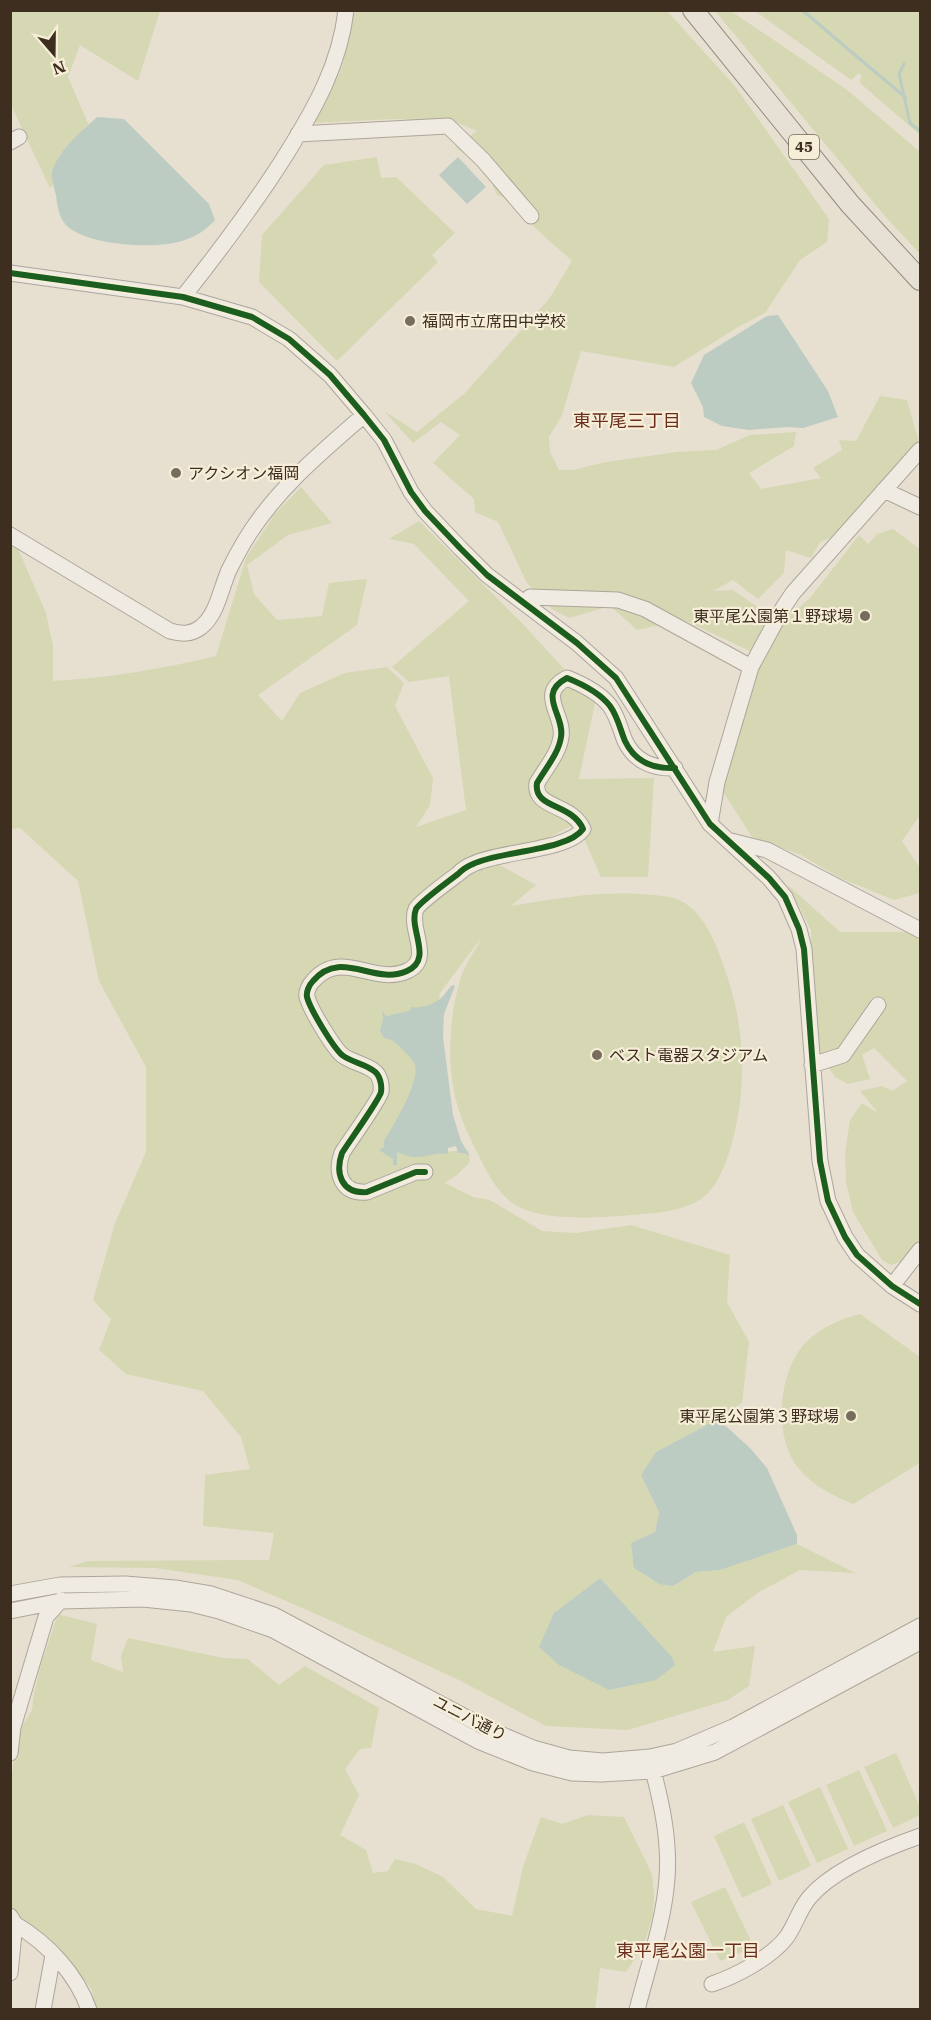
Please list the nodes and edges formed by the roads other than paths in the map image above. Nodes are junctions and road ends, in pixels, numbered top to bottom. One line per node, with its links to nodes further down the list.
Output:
1 (346, 10): 3 (street)
2 (693, 10): 6 (main road, 45)
3 (298, 134): 4 (street); 7 (street)
4 (531, 216)
5 (10, 273): 7 (street)
6 (921, 280)
7 (183, 297): 8 (street)
8 (364, 415): 12 (street); 13 (street)
9 (921, 450): 10 (street)
10 (884, 490): 11 (street); 14 (street)
11 (921, 507)
12 (10, 535)
13 (525, 603): 14 (street); 15 (street)
14 (751, 667): 16 (street)
15 (675, 768): 16 (street); 21 (street)
16 (710, 824): 17 (street)
17 (728, 841): 18 (street); 20 (street)
18 (921, 930)
19 (878, 1005): 20 (street)
20 (812, 1065): 23 (street)
21 (425, 1172)
22 (921, 1250): 23 (street)
23 (892, 1286): 24 (street)
24 (921, 1304)
25 (60, 1585): 26 (street, ユニバ通り); 27 (street); 32 (street, ユニバ通り)
26 (10, 1594)
27 (61, 1601): 28 (street, ユニバ通り); 31 (street); 32 (street, ユニバ通り)
28 (10, 1611)
29 (921, 1626): 32 (street, ユニバ通り)
30 (921, 1642): 32 (street, ユニバ通り)
31 (10, 1754)
32 (651, 1764): 41 (street)
33 (921, 1836): 38 (street)
34 (13, 1920): 35 (street); 36 (street)
35 (12, 1955): 37 (street)
36 (53, 1955): 39 (street); 40 (street)
37 (10, 1973)
38 (712, 1984)
39 (43, 2010)
40 (89, 2010)
41 (637, 2010)

